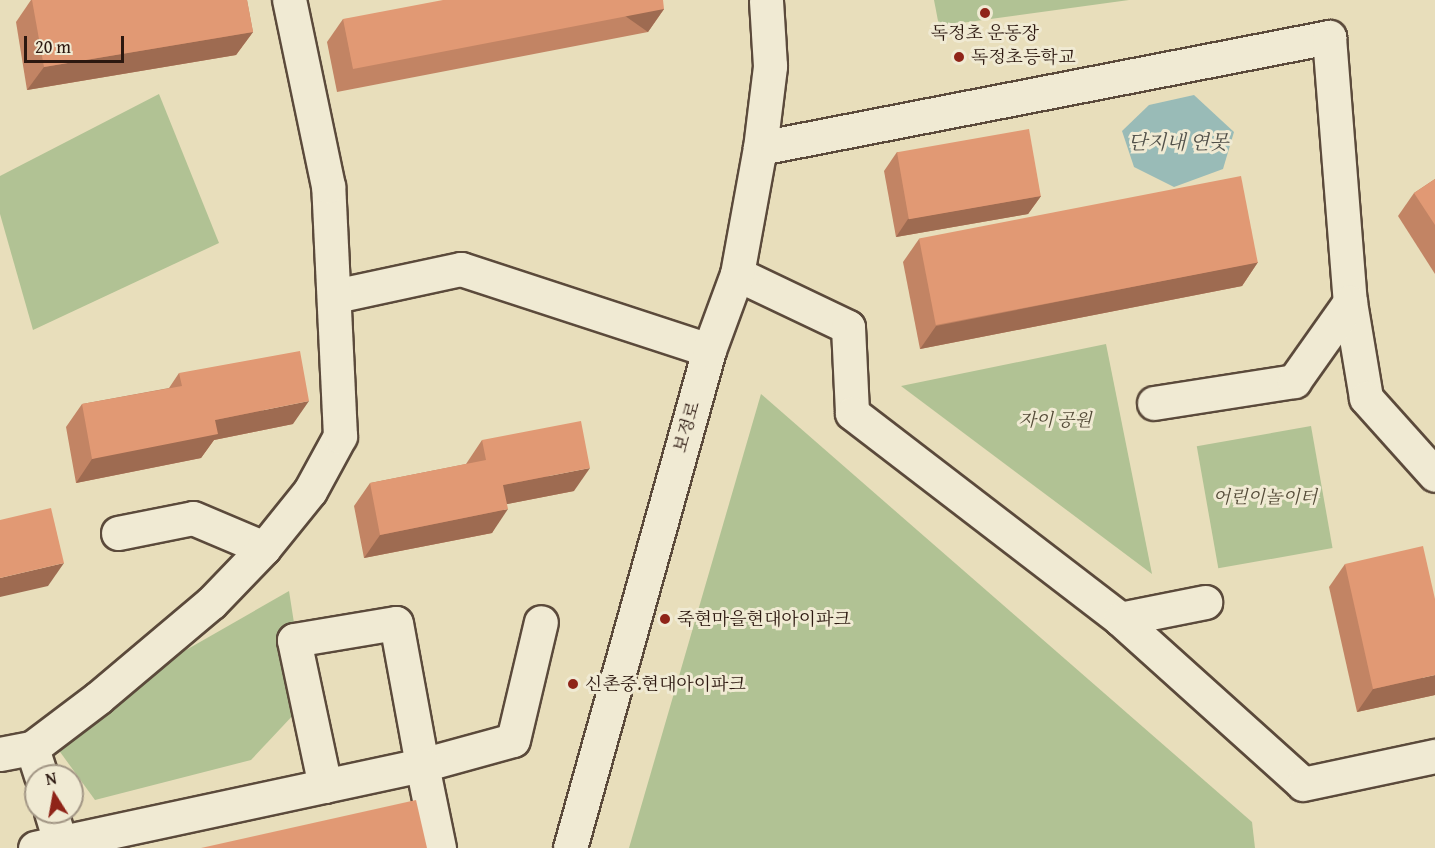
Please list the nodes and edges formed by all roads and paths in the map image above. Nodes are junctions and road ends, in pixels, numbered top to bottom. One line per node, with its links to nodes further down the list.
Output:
1 (289, 0): 5 (street)
2 (766, 0): 3 (street, 보정로)
3 (760, 148): 4 (street, 보정로); 6 (street)
4 (737, 274): 7 (street, 보정로); 13 (street)
5 (335, 296): 7 (street); 11 (street)
6 (1350, 302): 8 (street); 9 (street)
7 (709, 350): 23 (street, 보정로)
8 (1154, 403)
9 (1435, 475)
10 (118, 533): 11 (street)
11 (264, 548): 17 (street)
12 (1205, 602): 13 (street)
13 (1120, 619): 16 (street)
14 (541, 622): 18 (street)
15 (0, 754): 17 (street)
16 (1435, 756)
17 (37, 762)
18 (422, 765): 19 (street); 19 (street); 22 (street)
19 (325, 786): 21 (street)
20 (48, 834): 21 (street)
21 (97, 841)
22 (439, 848)
23 (570, 848)

